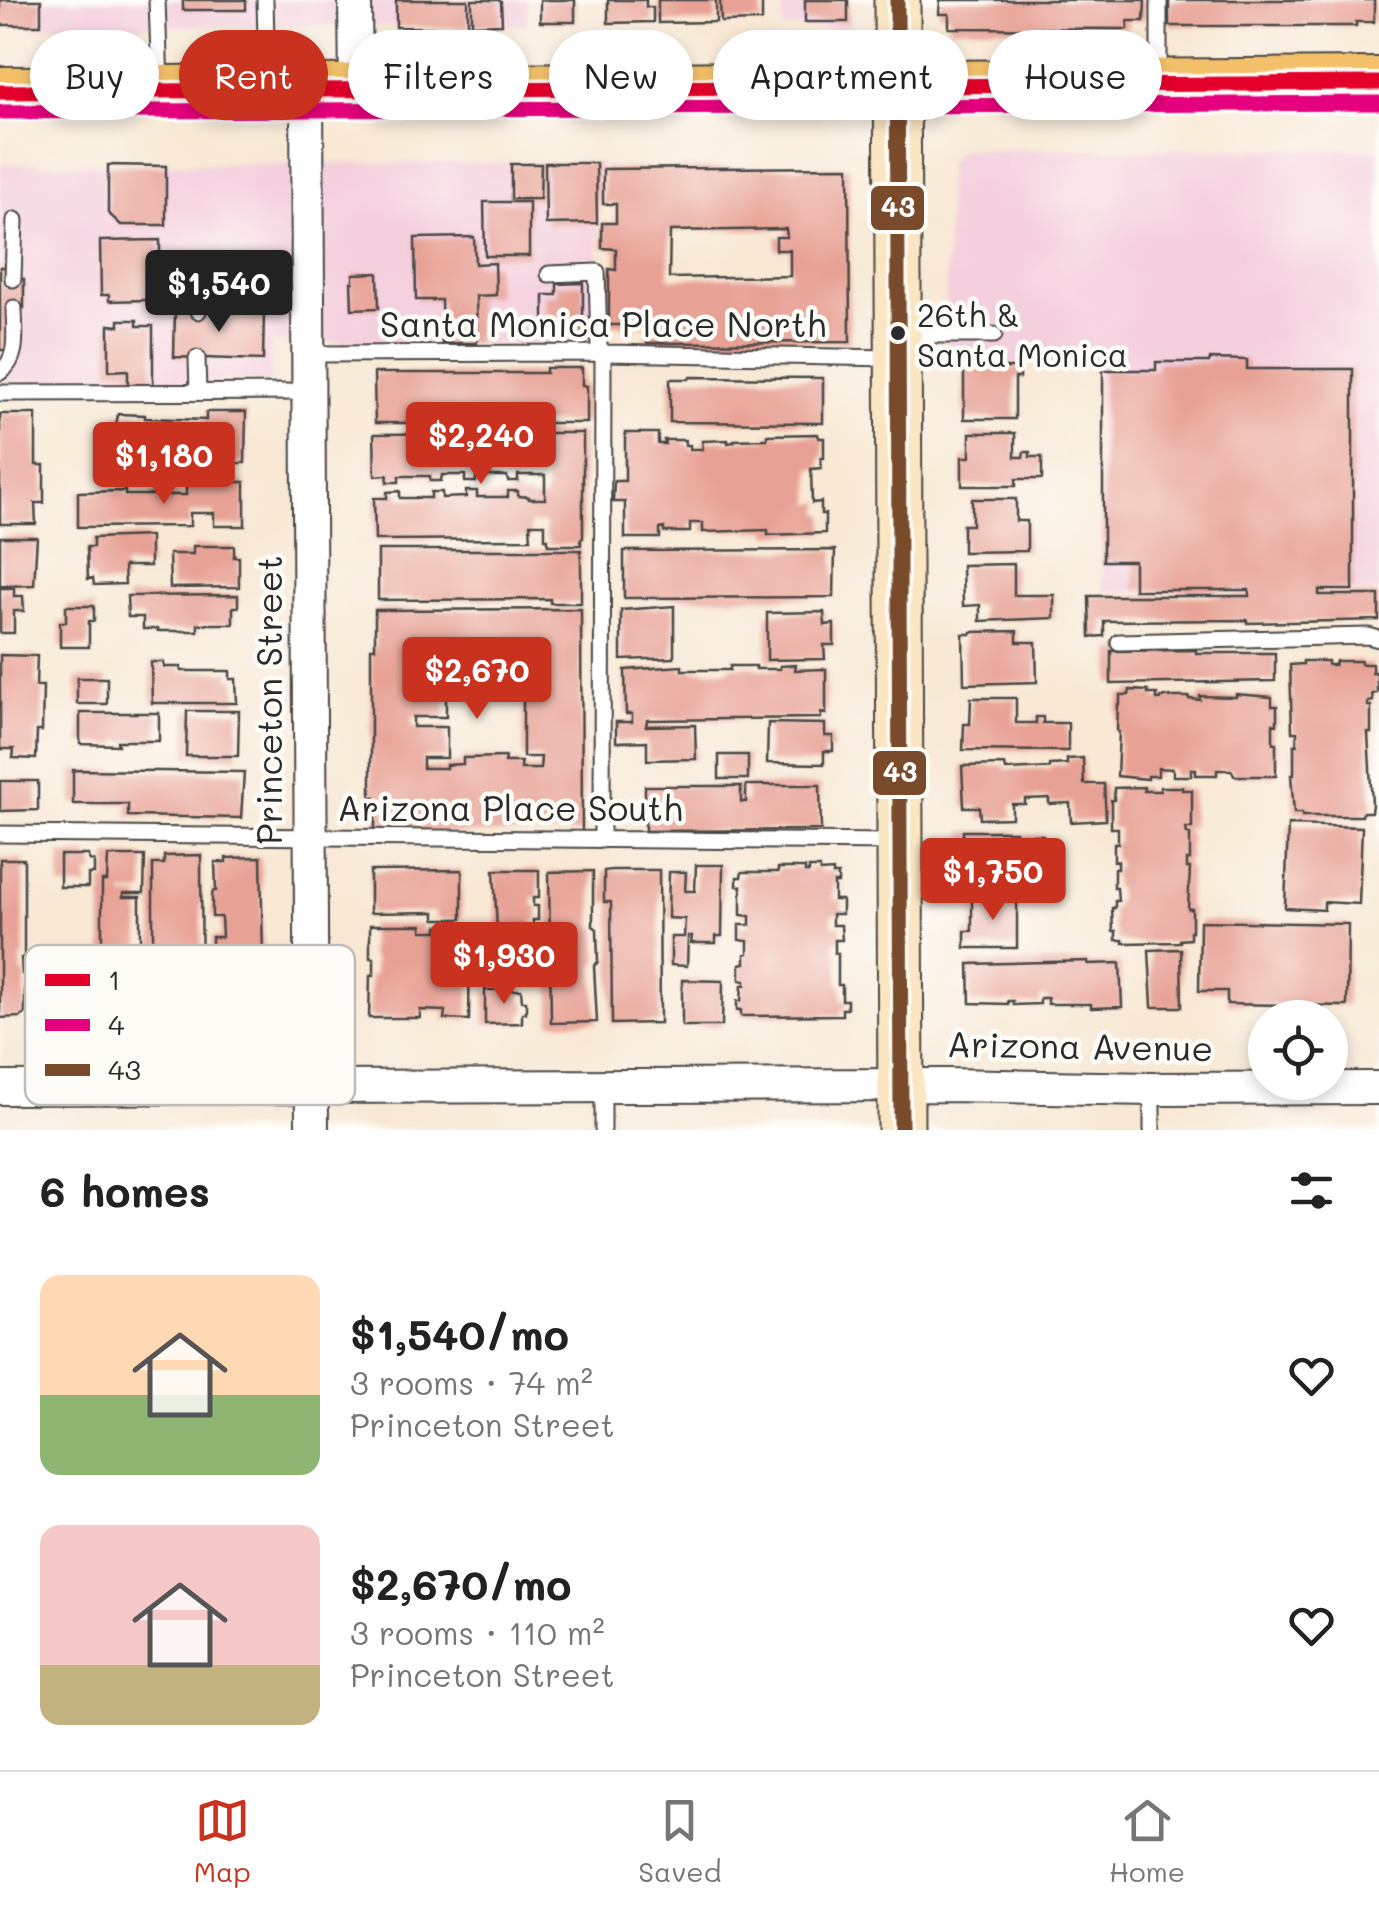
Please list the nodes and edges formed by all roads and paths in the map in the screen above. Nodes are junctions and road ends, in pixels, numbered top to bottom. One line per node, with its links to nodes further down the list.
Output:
1 (157, 0): 14 (lane)
2 (265, 0): 6 (lane)
3 (354, 0): 7 (street)
4 (897, 0): 8 (main road)
5 (1158, 0): 9 (lane)
6 (272, 30)
7 (355, 30)
8 (897, 30)
9 (1158, 30)
10 (1379, 83): 11 (main road)
11 (1162, 85)
12 (713, 89): 13 (main road)
13 (529, 90)
14 (160, 91): 15 (main road); 16 (main road)
15 (179, 91)
16 (0, 92)
17 (290, 120): 22 (street, Princeton Street)
18 (896, 120): 26 (main road)
19 (15, 220): 21 (lane)
20 (550, 274): 27 (lane)
21 (14, 279)
22 (308, 299): 24 (lane); 28 (street, Princeton Street)
23 (14, 308): 30 (lane)
24 (198, 311)
25 (994, 335): 26 (lane, Santa Monica Place North)
26 (897, 346): 27 (lane, Santa Monica Place North); 39 (main road)
27 (604, 353): 28 (lane, Santa Monica Place North); 38 (lane)
28 (308, 354): 32 (street, Princeton Street)
29 (197, 358): 31 (lane)
30 (0, 372)
31 (198, 392): 32 (lane); 33 (lane)
32 (308, 392): 37 (street, Princeton Street)
33 (0, 393)
34 (1379, 639): 35 (lane)
35 (1119, 642)
36 (0, 834): 37 (lane, Arizona Place South)
37 (310, 838): 38 (lane, Arizona Place South); 40 (street, Princeton Street)
38 (602, 840): 39 (lane, Arizona Place South)
39 (900, 842): 41 (main road)
40 (311, 945)
41 (902, 1085): 42 (street, Arizona Avenue); 47 (street, Arizona Avenue); 49 (main road)
42 (603, 1086): 43 (street, Arizona Avenue); 48 (lane)
43 (355, 1087)
44 (0, 1088): 45 (street, Arizona Avenue)
45 (25, 1088)
46 (1379, 1088): 47 (street, Arizona Avenue)
47 (1152, 1089): 50 (lane)
48 (603, 1130)
49 (901, 1130)
50 (1152, 1130)

